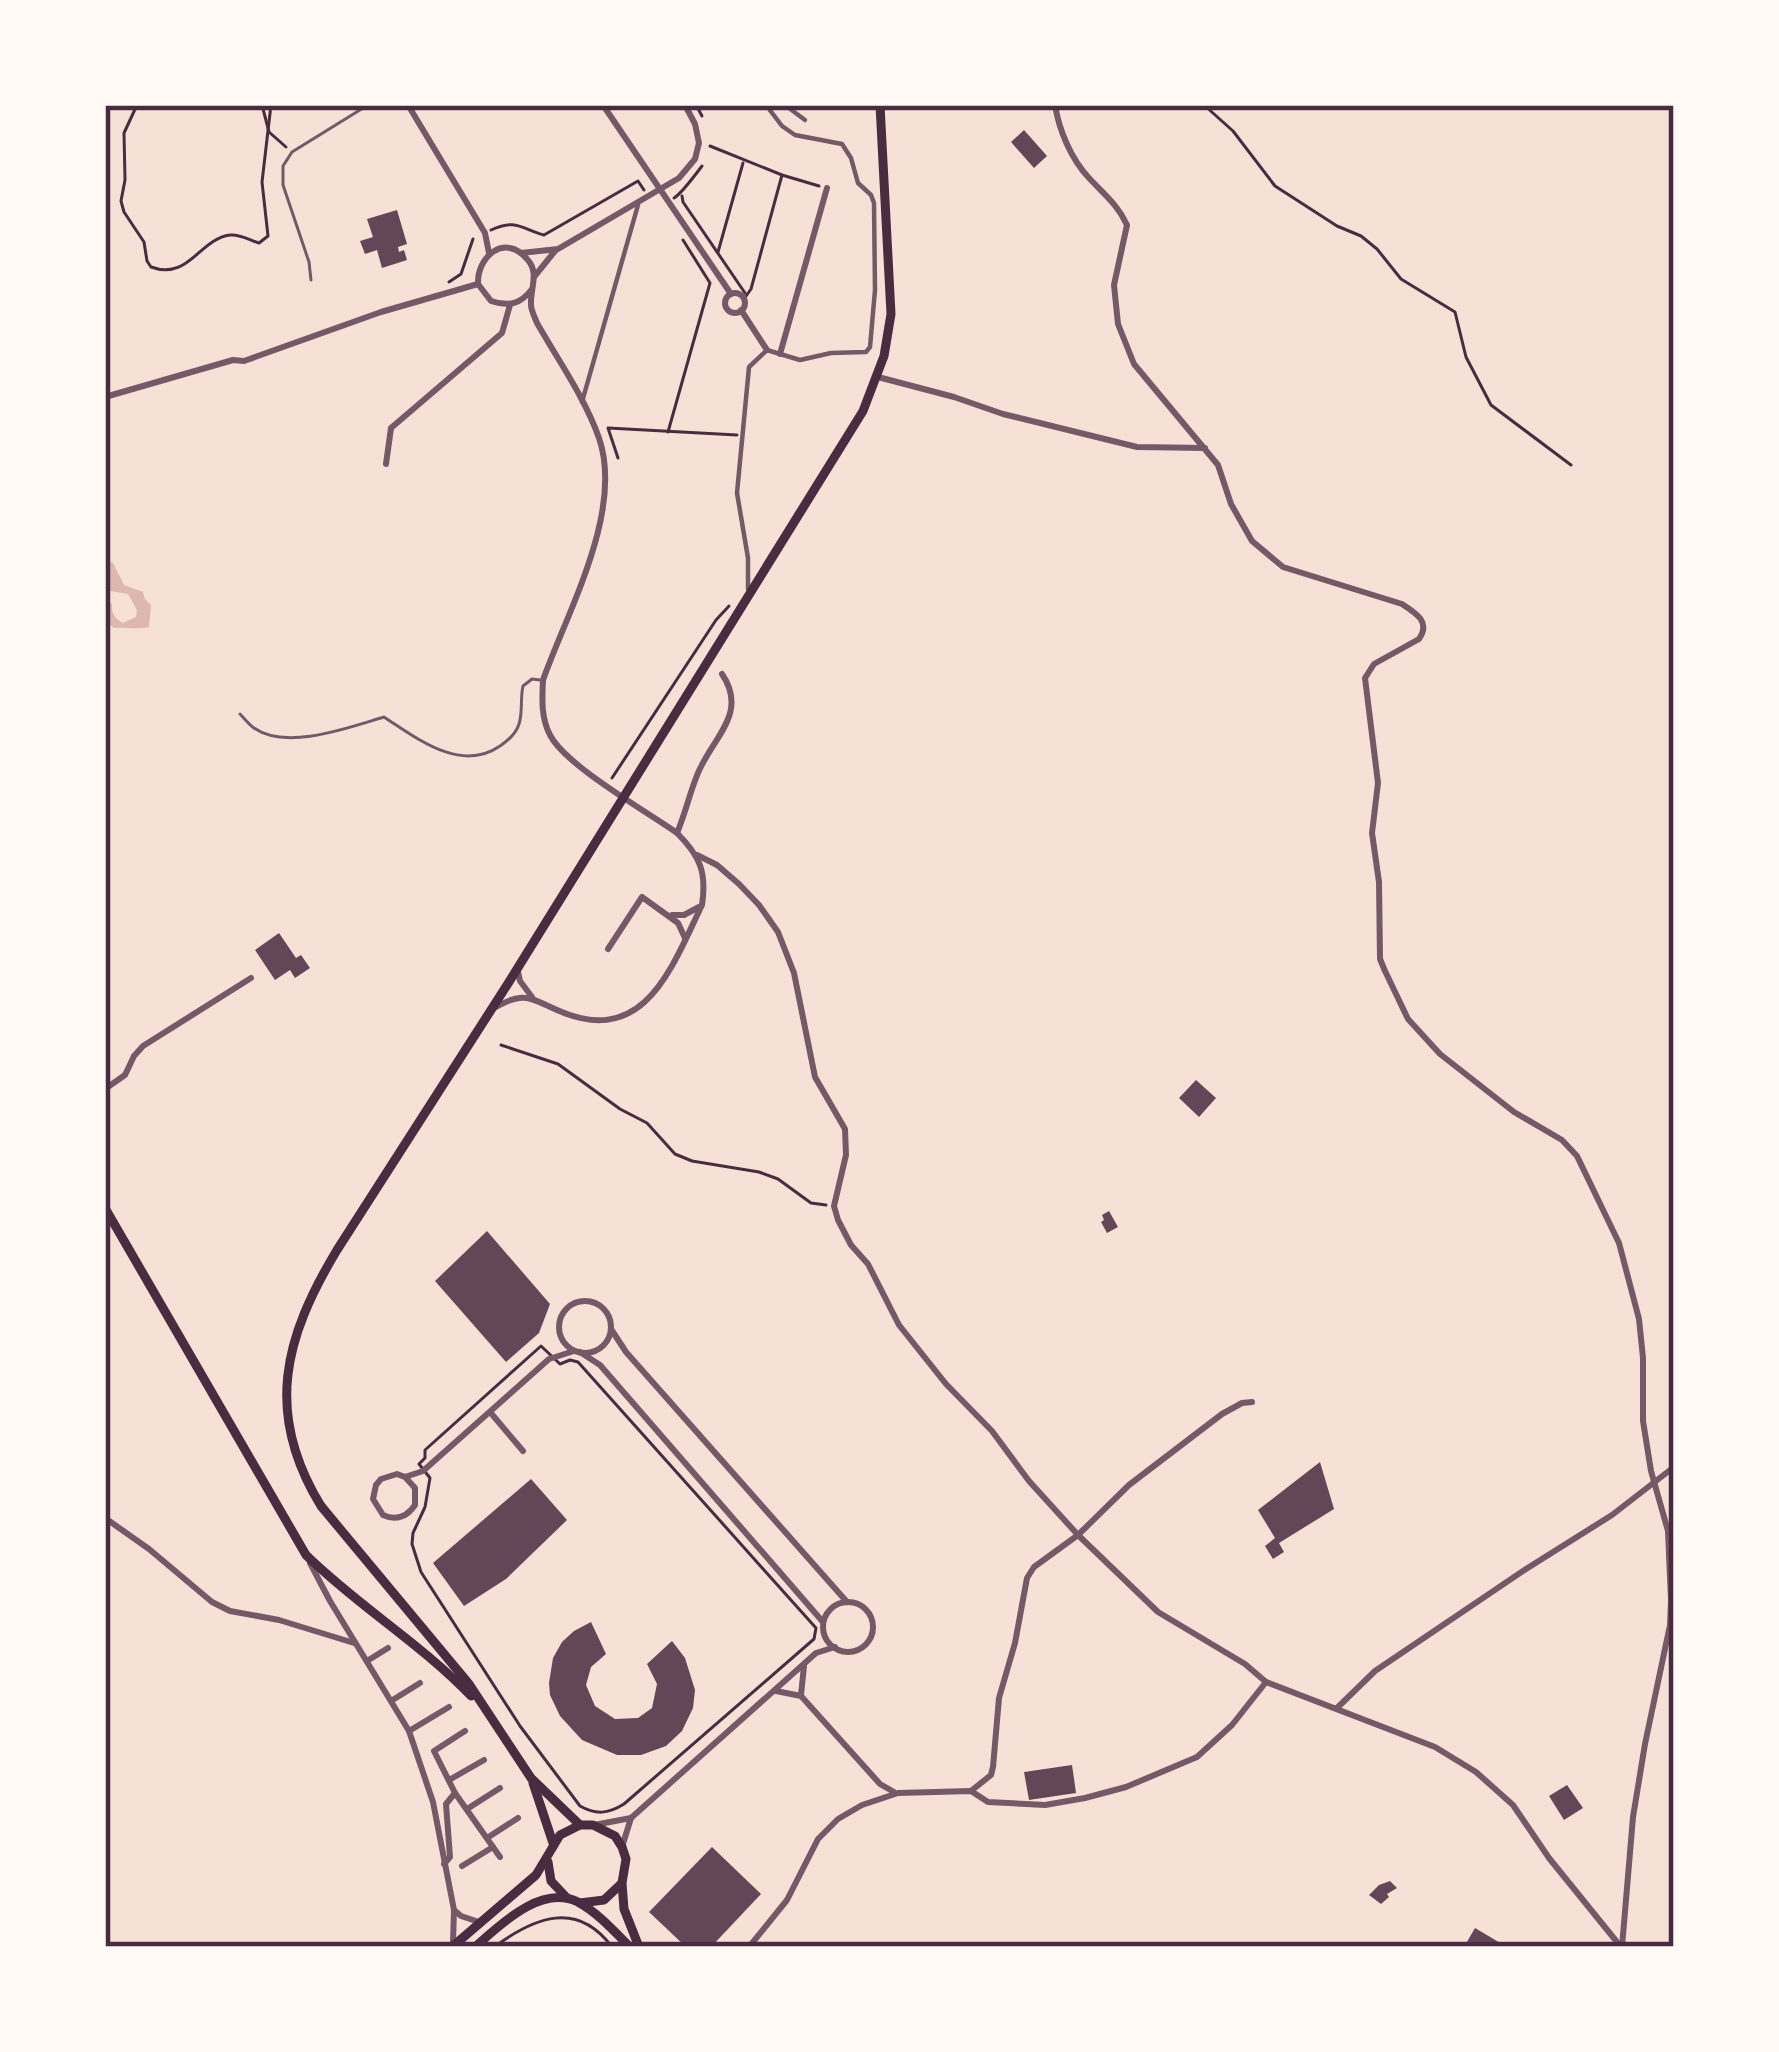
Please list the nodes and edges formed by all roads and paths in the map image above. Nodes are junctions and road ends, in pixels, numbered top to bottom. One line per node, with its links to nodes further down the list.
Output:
1 (137, 105): 16 (path)
2 (262, 105): 16 (path)
3 (271, 105): 16 (path)
4 (368, 105): 19 (lane)
5 (408, 105): 28 (street)
6 (602, 105): 22 (street)
7 (685, 105): 22 (street)
8 (696, 105): 14 (path)
9 (766, 105): 43 (street)
10 (784, 105): 15 (street)
11 (880, 105): 44 (main road)
12 (1055, 105): 49 (street)
13 (1204, 105): 52 (path)
14 (703, 119)
15 (805, 120)
16 (269, 132): 19 (path)
17 (708, 134): 18 (path)
18 (708, 146): 20 (path); 24 (path)
19 (292, 152): 34 (lane)
20 (744, 161): 21 (path); 32 (path)
21 (782, 175): 23 (path); 39 (path)
22 (658, 188): 25 (street); 26 (street)
23 (827, 188): 43 (street)
24 (681, 194): 26 (path); 32 (path)
25 (643, 197): 28 (path); 29 (street); 46 (street)
26 (668, 202): 38 (street)
27 (675, 228): 47 (path)
28 (485, 233): 31 (street); 36 (path)
29 (557, 249): 30 (street); 33 (street)
30 (521, 253): 31 (street); 33 (street)
31 (489, 254): 35 (street)
32 (718, 254): 39 (path)
33 (534, 277): 37 (street)
34 (311, 280)
35 (478, 284): 40 (street); 45 (street)
36 (437, 286)
37 (532, 289): 40 (street); 46 (street)
38 (731, 294): 39 (street); 41 (street)
39 (746, 297): 41 (street)
40 (511, 305): 51 (street)
41 (741, 310): 42 (street)
42 (767, 350): 43 (street); 48 (street)
43 (780, 354)
44 (878, 377): 49 (street); 53 (main road)
45 (105, 397)
46 (582, 402): 56 (street)
47 (668, 432): 48 (path); 50 (path)
48 (742, 435): 53 (street)
49 (1205, 448): 84 (street)
50 (617, 458)
51 (386, 464)
52 (1571, 465)
53 (748, 598): 65 (main road)
54 (731, 604): 58 (path)
55 (722, 674): 59 (street)
56 (543, 680): 57 (lane); 58 (street)
57 (240, 714)
58 (609, 781): 59 (street)
59 (677, 832): 60 (street)
60 (697, 854): 61 (street); 71 (street)
61 (702, 905): 62 (street); 63 (street)
62 (669, 915): 63 (street); 64 (street)
63 (686, 939): 67 (street)
64 (608, 949)
65 (517, 969): 67 (street); 68 (main road)
66 (251, 978): 70 (street)
67 (532, 997): 68 (street)
68 (492, 1009): 105 (main road)
69 (501, 1045): 71 (path)
70 (105, 1089)
71 (834, 1206): 87 (street)
72 (105, 1208): 88 (main road)
73 (611, 1329): 74 (street); 76 (street); 89 (street)
74 (560, 1334): 75 (street); 76 (street)
75 (551, 1352): 76 (street); 79 (street); 82 (path)
76 (577, 1352): 90 (street)
77 (560, 1364): 82 (path)
78 (1252, 1402): 87 (street)
79 (490, 1412): 80 (street); 82 (street)
80 (523, 1451)
81 (1674, 1467): 84 (street)
82 (424, 1471): 83 (street); 85 (street)
83 (406, 1477): 85 (street); 85 (street)
84 (1656, 1482): 104 (street); 141 (street)
85 (416, 1493)
86 (105, 1518): 92 (street)
87 (1078, 1535): 98 (street); 113 (street)
88 (305, 1555): 92 (street); 105 (main road)
89 (847, 1602): 90 (street); 93 (street)
90 (824, 1622): 91 (street)
91 (825, 1635): 93 (street); 95 (street)
92 (357, 1644): 96 (street)
93 (835, 1647): 95 (street)
94 (388, 1648): 96 (street)
95 (818, 1652): 97 (street)
96 (367, 1661): 102 (street)
97 (805, 1663): 100 (street); 101 (street)
98 (1266, 1682): 104 (street); 113 (street)
99 (420, 1683): 102 (street)
100 (773, 1691): 101 (street); 120 (street)
101 (801, 1696): 111 (street)
102 (391, 1701): 106 (street)
103 (449, 1707): 106 (street)
104 (1336, 1708): 141 (street)
105 (496, 1721): 109 (main road)
106 (409, 1731): 128 (street)
107 (465, 1731): 110 (street)
108 (484, 1760): 110 (street)
109 (531, 1778): 121 (main road); 123 (main road)
110 (449, 1780): 114 (street)
111 (882, 1785): 115 (street); 116 (street); 117 (street)
112 (500, 1788): 118 (street)
113 (971, 1792): 115 (street)
114 (455, 1793): 118 (street); 128 (street)
115 (898, 1793): 116 (street)
116 (876, 1799): 117 (street)
117 (867, 1805): 140 (street)
118 (467, 1809): 122 (street)
119 (518, 1818): 122 (street)
120 (631, 1818): 121 (street); 125 (street)
121 (587, 1825): 123 (main road); 125 (main road)
122 (487, 1838): 124 (street)
123 (553, 1844): 126 (main road)
124 (493, 1847): 127 (street); 129 (street)
125 (622, 1847): 130 (main road)
126 (548, 1856): 131 (main road); 134 (main road)
127 (500, 1857)
128 (444, 1864): 133 (street)
129 (462, 1867)
130 (622, 1883): 132 (main road); 139 (main road)
131 (568, 1899): 132 (main road); 136 (main road)
132 (580, 1903): 139 (main road)
133 (454, 1910): 134 (street); 135 (street)
134 (479, 1922): 135 (main road)
135 (452, 1947)
136 (476, 1947)
137 (494, 1947): 138 (path)
138 (612, 1947)
139 (634, 1947)
140 (749, 1947)
141 (1621, 1947)

